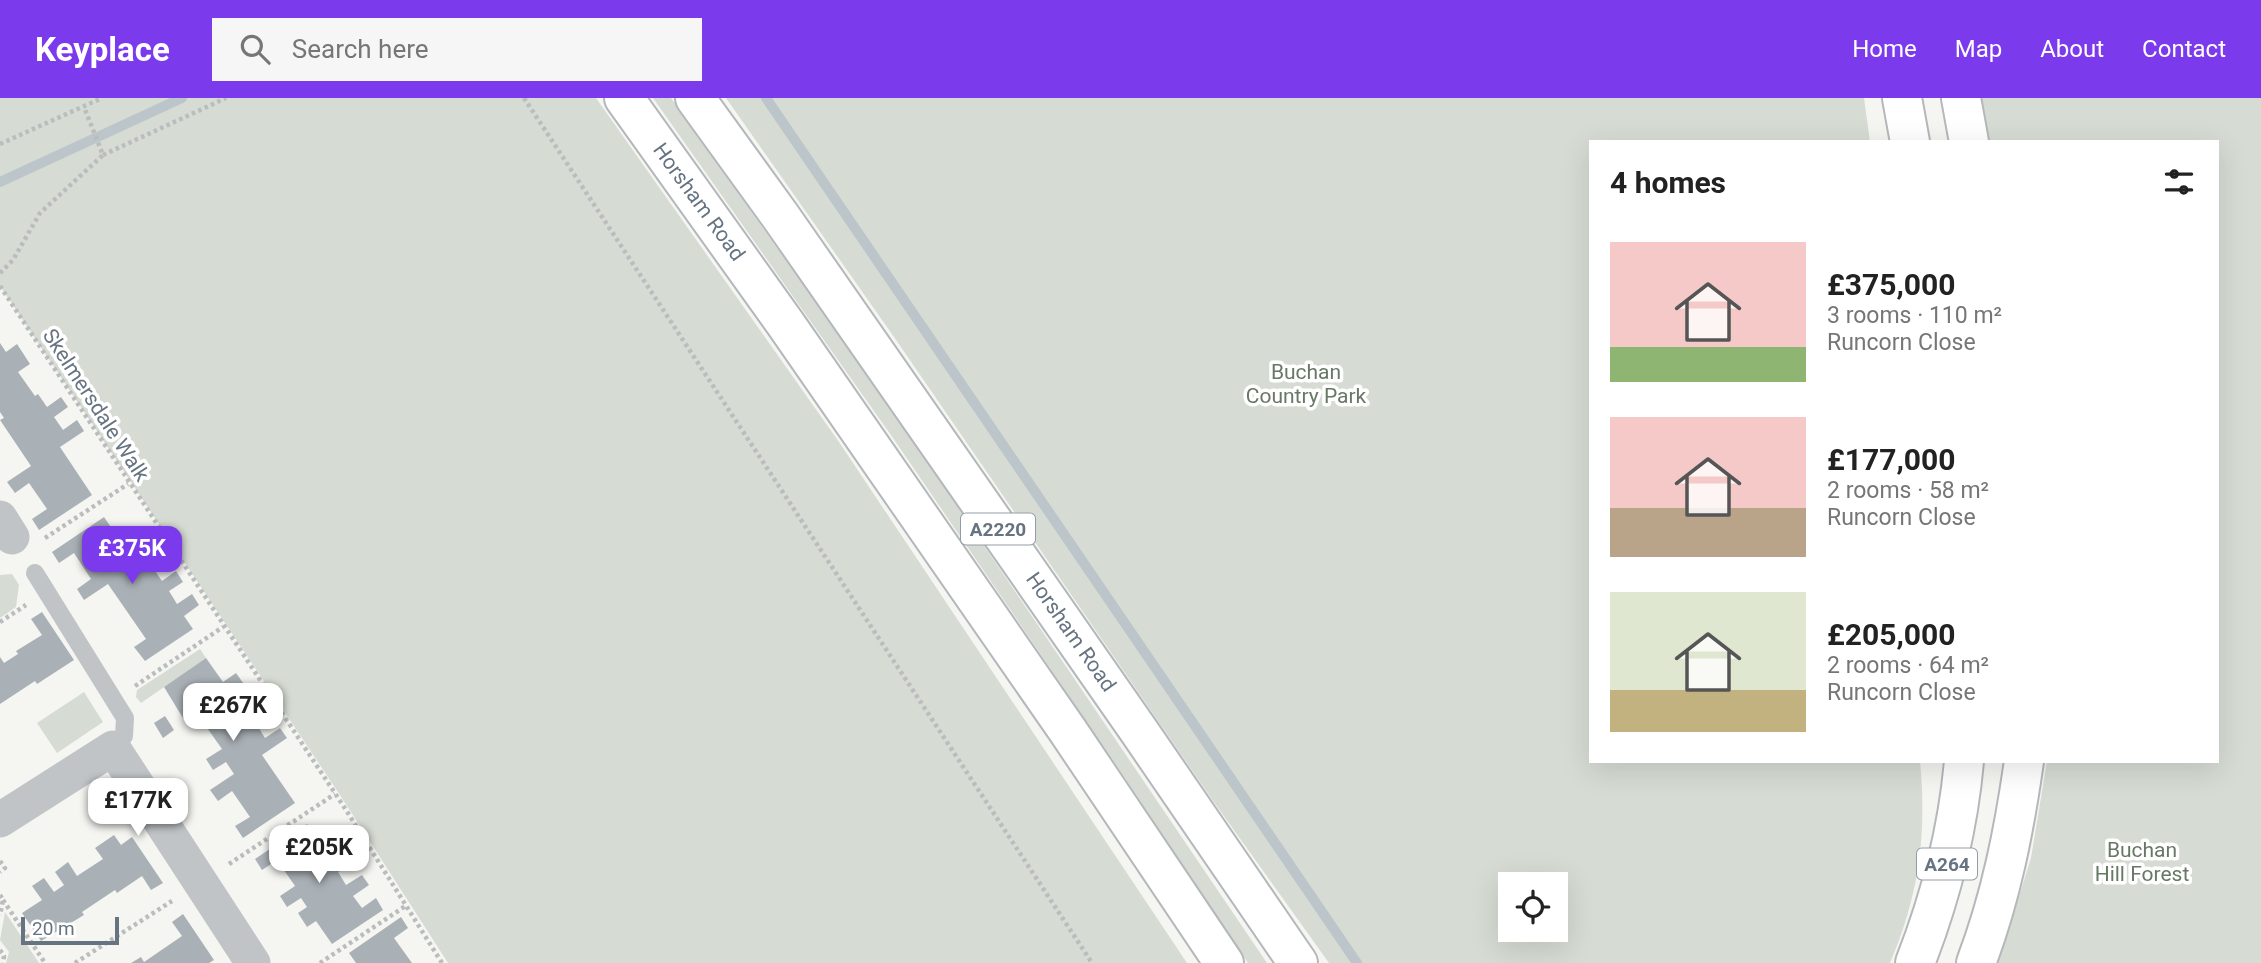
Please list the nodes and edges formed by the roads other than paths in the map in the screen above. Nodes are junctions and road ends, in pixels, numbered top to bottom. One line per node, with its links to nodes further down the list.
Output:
1 (624, 98): 13 (main road, Horsham Road / A2220)
2 (695, 98): 14 (main road, Horsham Road / A2220)
3 (1902, 98): 5 (main road)
4 (1961, 98): 6 (main road)
5 (1910, 140)
6 (1969, 140)
7 (34, 573): 8 (lane)
8 (113, 748): 11 (street); 12 (street)
9 (1964, 763): 15 (main road, A264)
10 (2024, 763): 16 (main road, A264)
11 (0, 820)
12 (253, 963)
13 (1224, 963)
14 (1298, 963)
15 (1915, 963)
16 (1976, 963)

